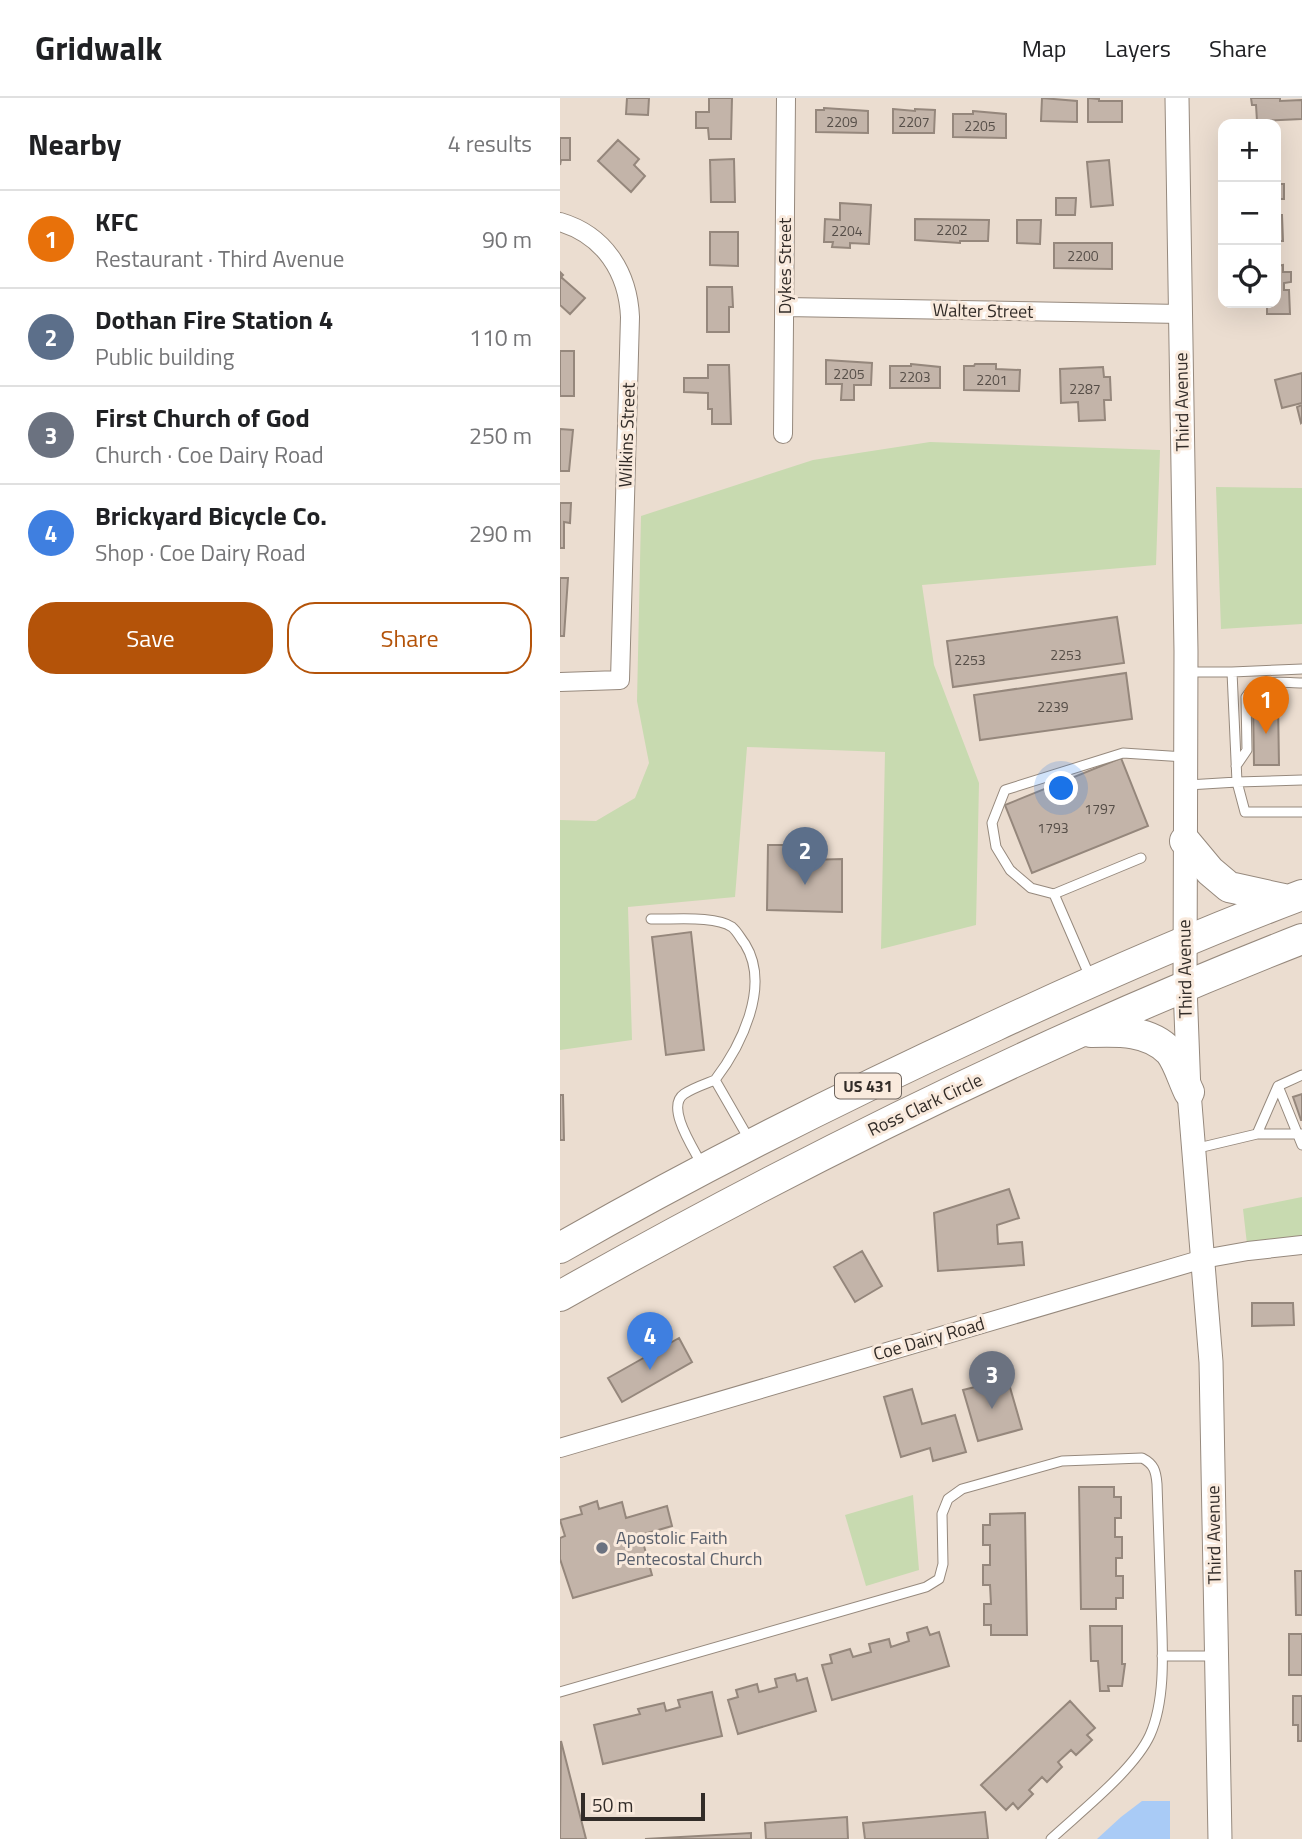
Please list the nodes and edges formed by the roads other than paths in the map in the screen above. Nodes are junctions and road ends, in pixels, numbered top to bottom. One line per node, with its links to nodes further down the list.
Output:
1 (786, 98): 4 (street, Dykes Street)
2 (1177, 98): 5 (street, Third Avenue)
3 (560, 222): 10 (street, Wilkins Street)
4 (785, 307): 5 (street, Walter Street); 6 (street, Dykes Street)
5 (1181, 314): 8 (street, Third Avenue)
6 (783, 434)
7 (1302, 669): 9 (lane)
8 (1185, 672): 9 (lane); 12 (street, Third Avenue)
9 (1232, 672): 13 (lane)
10 (560, 682)
11 (1302, 683): 13 (lane)
12 (1185, 757): 16 (street, Third Avenue); 20 (lane)
13 (1235, 767): 15 (lane)
14 (1302, 780): 15 (lane)
15 (1237, 782): 16 (lane); 17 (lane)
16 (1184, 785): 18 (street, Third Avenue)
17 (1302, 812)
18 (1185, 841): 21 (highway); 24 (street, Third Avenue)
19 (1141, 858): 20 (lane)
20 (1054, 894): 25 (lane)
21 (1295, 897): 24 (highway, US 431)
22 (651, 919): 29 (lane)
23 (1302, 939): 26 (highway, Ross Clark Circle / US 431)
24 (1184, 942): 25 (highway, US 431); 26 (street, Third Avenue)
25 (1092, 982): 32 (highway, US 431)
26 (1185, 986): 27 (highway, Ross Clark Circle / US 431); 31 (street, Third Avenue)
27 (1081, 1032): 31 (highway); 38 (highway, Ross Clark Circle / US 431)
28 (1302, 1075): 30 (lane)
29 (715, 1080): 35 (lane); 39 (lane)
30 (1278, 1086): 33 (lane); 34 (lane)
31 (1189, 1092): 37 (street, Third Avenue)
32 (778, 1130): 35 (highway, US 431); 38 (highway)
33 (1258, 1134): 34 (lane); 37 (lane)
34 (1300, 1134): 36 (lane)
35 (752, 1144): 39 (highway, US 431)
36 (1302, 1145)
37 (1194, 1149): 42 (street, Third Avenue)
38 (795, 1168): 43 (highway, Ross Clark Circle / US 431)
39 (704, 1169): 41 (highway, US 431)
40 (1302, 1245): 42 (street, Coe Dairy Road)
41 (560, 1248)
42 (1203, 1259): 44 (street, Coe Dairy Road); 46 (street, Third Avenue)
43 (560, 1296)
44 (560, 1448)
45 (1162, 1656): 46 (lane); 47 (lane); 48 (lane)
46 (1217, 1656): 49 (street, Third Avenue)
47 (560, 1692)
48 (1051, 1839)
49 (1220, 1839)

